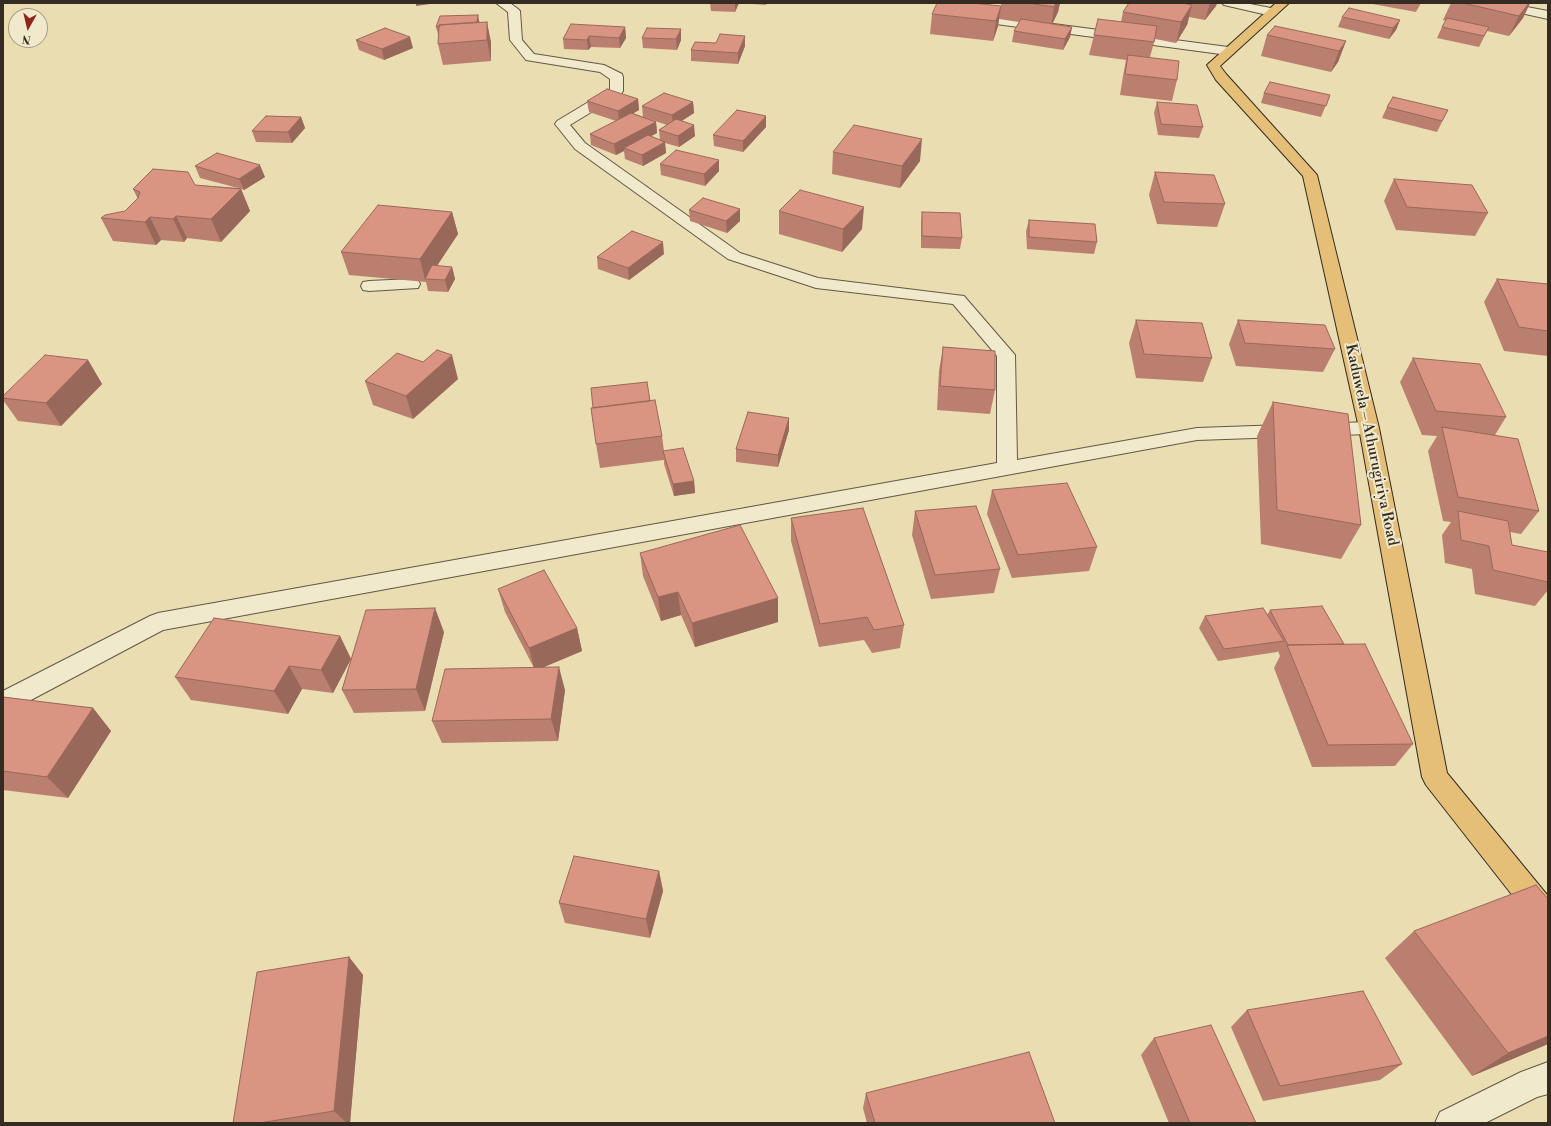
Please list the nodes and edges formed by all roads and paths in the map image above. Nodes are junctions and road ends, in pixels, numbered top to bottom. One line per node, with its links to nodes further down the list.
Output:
1 (502, 3): 11 (street)
2 (1228, 3): 4 (street)
3 (1489, 3): 5 (street)
4 (1278, 7): 7 (main road, Kaduwela – Athurugiriya Road)
5 (1548, 15)
6 (966, 17): 7 (street)
7 (1228, 51): 10 (main road, Kaduwela – Athurugiriya Road)
8 (412, 284): 9 (street)
9 (369, 286)
10 (1369, 428): 11 (street); 13 (main road, Kaduwela – Athurugiriya Road)
11 (1007, 468): 12 (street)
12 (3, 703)
13 (1548, 918)
14 (1548, 1078): 15 (street)
15 (1451, 1123)

